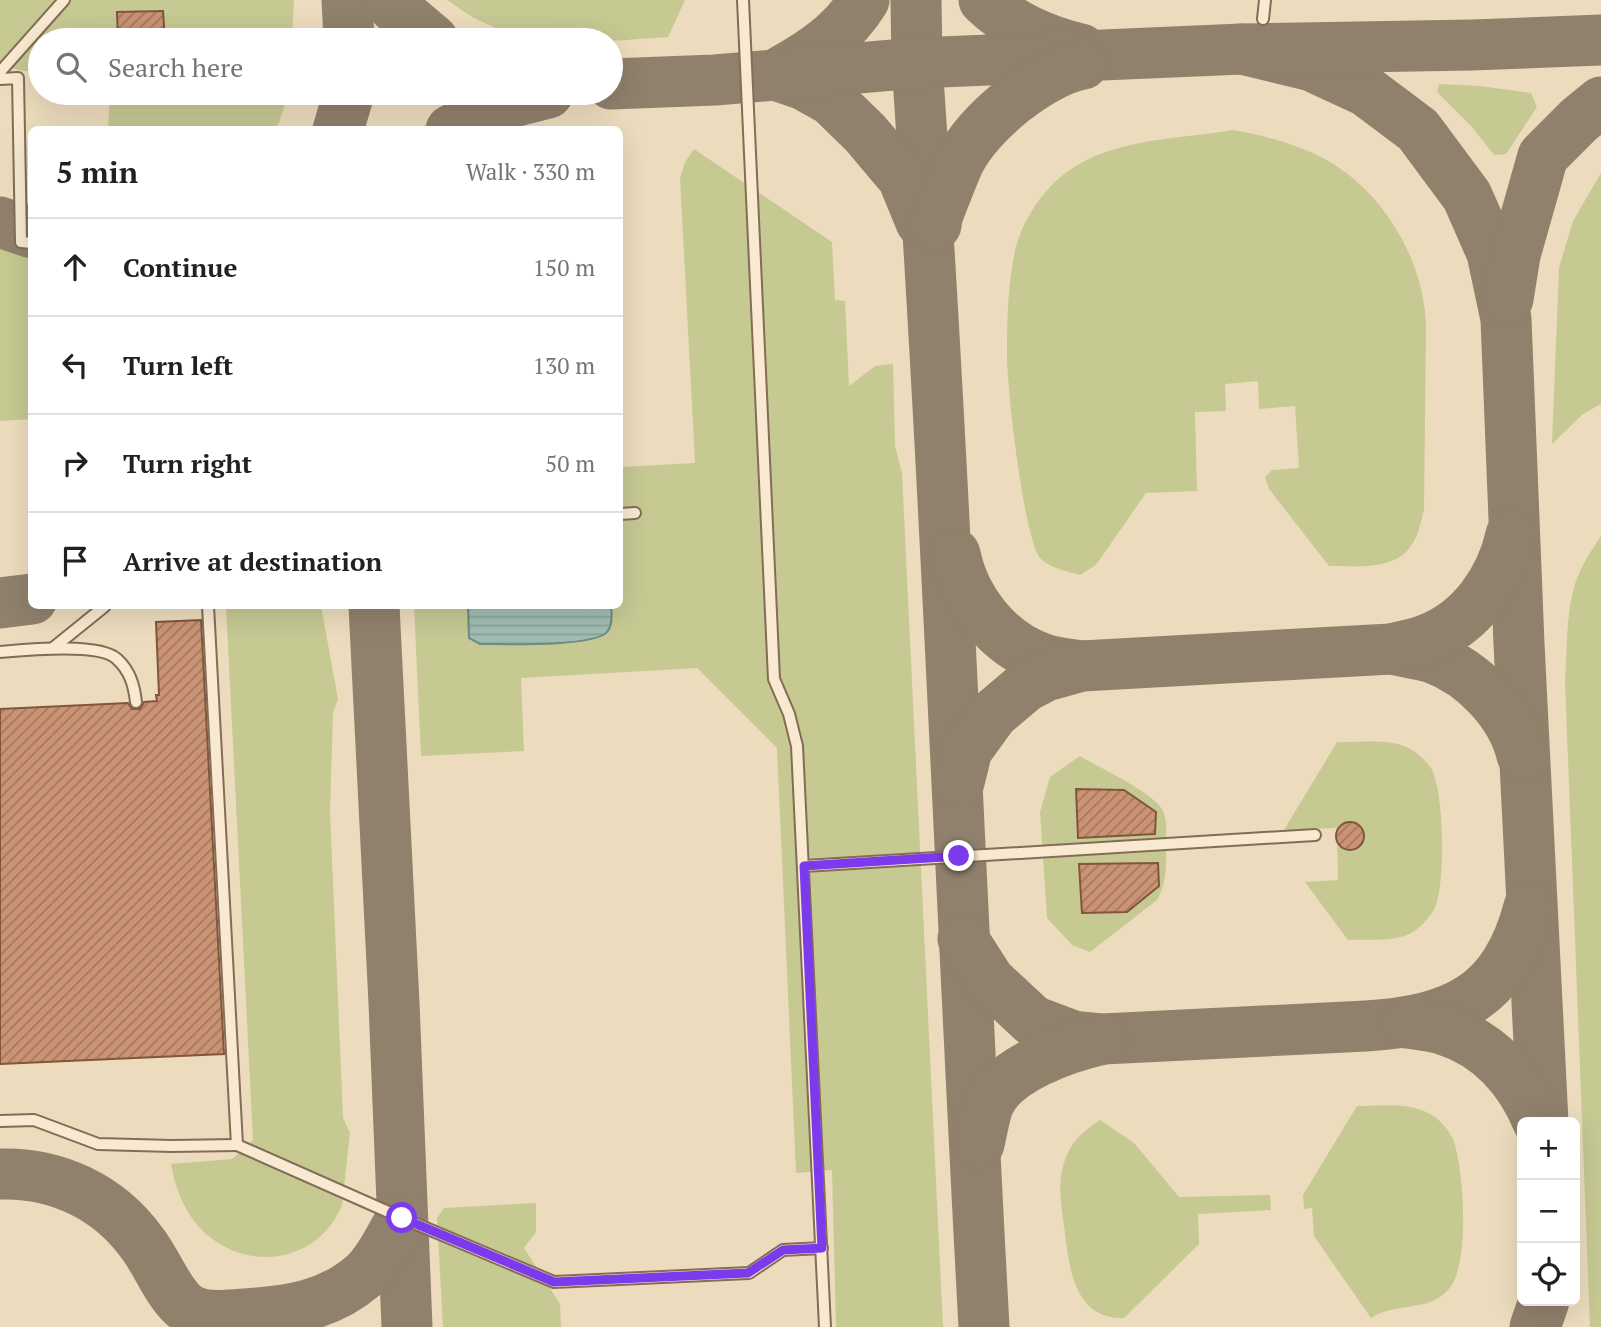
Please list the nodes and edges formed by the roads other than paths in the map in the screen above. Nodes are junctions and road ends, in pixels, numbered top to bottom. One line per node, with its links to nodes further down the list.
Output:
1 (64, 0): 5 (lane)
2 (743, 0): 18 (lane)
3 (1265, 0): 4 (lane)
4 (1264, 19)
5 (39, 28)
6 (28, 40): 7 (lane)
7 (0, 72)
8 (0, 79): 9 (lane)
9 (28, 243)
10 (635, 513): 11 (lane)
11 (623, 514)
12 (101, 609): 14 (lane)
13 (208, 609): 20 (lane)
14 (53, 648): 15 (lane); 16 (lane)
15 (0, 652)
16 (136, 702)
17 (1315, 835): 18 (lane)
18 (804, 866): 21 (lane)
19 (0, 1121): 20 (lane)
20 (237, 1145): 21 (lane)
21 (822, 1248): 22 (lane)
22 (825, 1327)

